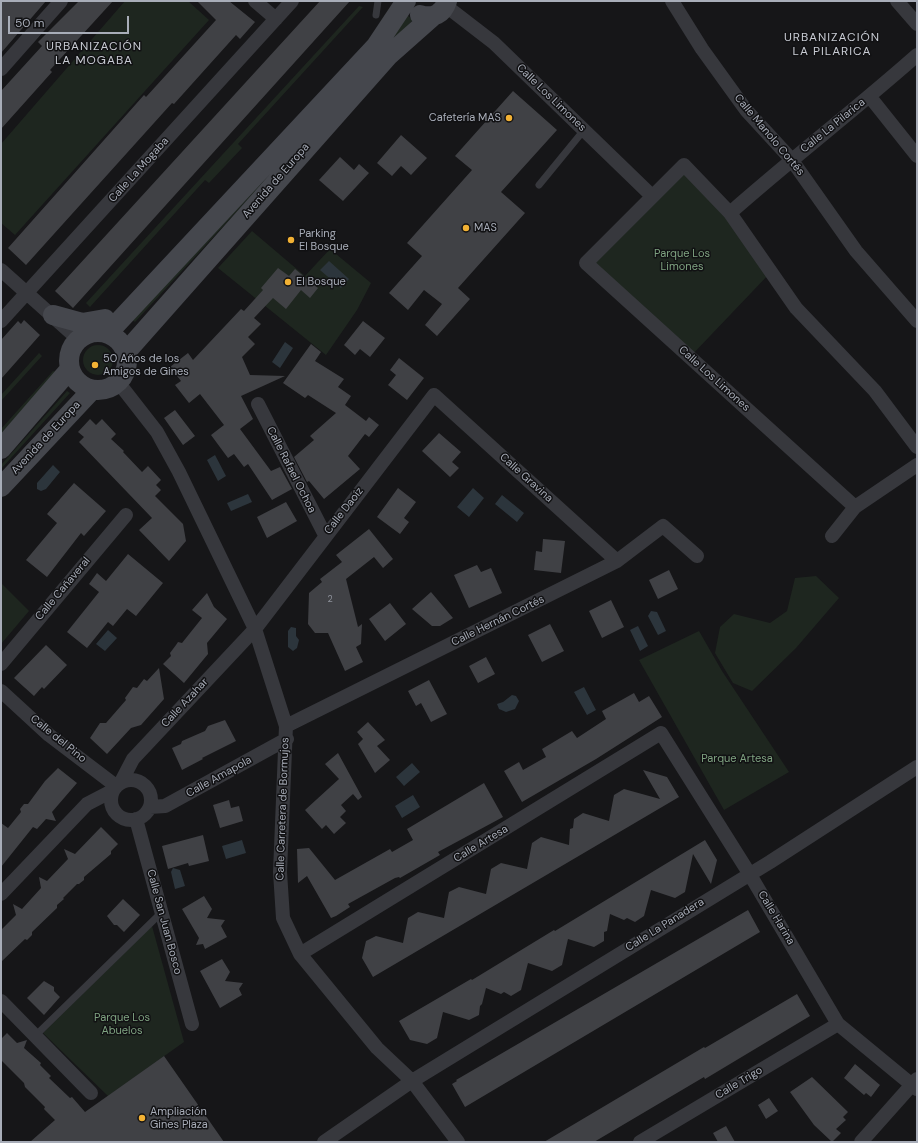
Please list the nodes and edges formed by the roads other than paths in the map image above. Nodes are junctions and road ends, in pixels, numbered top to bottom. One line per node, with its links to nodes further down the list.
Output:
1 (61, 1): 14 (street)
2 (255, 1): 11 (street)
3 (292, 1): 11 (street, Calle La Mogaba)
4 (378, 1): 10 (lane)
5 (406, 1): 24 (main road, Avenida de Europa)
6 (409, 1): 9 (main road)
7 (672, 1): 18 (street, Calle Manolo Cortés)
8 (897, 1): 12 (street)
9 (442, 8): 16 (street, Calle Los Limones); 30 (main road, Avenida de Europa)
10 (376, 15)
11 (276, 19): 23 (street, Calle La Mogaba)
12 (917, 24)
13 (917, 55): 15 (street, Calle La Pilarica)
14 (1, 69)
15 (870, 97): 17 (street); 18 (street, Calle La Pilarica)
16 (584, 130): 19 (lane); 20 (street, Calle Los Limones)
17 (917, 156)
18 (791, 159): 21 (street, Calle La Pilarica); 27 (street, Calle Manolo Cortés)
19 (539, 185)
20 (652, 196): 21 (street, Calle Los Limones); 40 (street, Calle Los Limones)
21 (730, 213): 36 (street, Calle Los Limones)
22 (1, 270): 23 (street)
23 (27, 293): 25 (street); 26 (street, Calle La Mogaba)
24 (135, 304): 25 (main road); 28 (main road, Avenida de Europa)
25 (53, 315): 29 (street)
26 (1, 321)
27 (917, 321)
28 (108, 333): 29 (main road); 30 (main road)
29 (78, 339): 31 (main road)
30 (126, 352): 32 (main road)
31 (70, 370): 33 (main road); 37 (main road)
32 (118, 382): 33 (main road); 46 (street, Calle Carretera de Bormujos)
33 (92, 390): 39 (main road, Avenida de Europa)
34 (434, 394): 42 (street, Calle Daoíz); 45 (street, Calle Gravina)
35 (258, 404): 42 (street, Calle Rafael Ochoa)
36 (917, 447)
37 (1, 449)
38 (917, 466): 40 (street)
39 (1, 487)
40 (855, 507): 43 (street)
41 (126, 515): 47 (street, Calle Cañaveral)
42 (325, 536): 46 (street, Calle Daoíz)
43 (832, 536)
44 (697, 556): 45 (street, Calle Hernán Cortés)
45 (617, 561): 49 (street, Calle Hernán Cortés)
46 (255, 629): 49 (street, Calle Carretera de Bormujos); 52 (street, Calle Azahar)
47 (1, 664)
48 (1, 691): 52 (street, Calle del Pino)
49 (286, 733): 53 (street, Calle Amapola); 58 (street, Calle Carretera de Bormujos)
50 (661, 733): 55 (street, Calle Harina); 58 (street, Calle Artesa)
51 (917, 767): 55 (street, Calle La Panadera)
52 (116, 786): 53 (street); 54 (street); 56 (street)
53 (150, 807): 54 (street)
54 (136, 819): 57 (street, Calle San Juan Bosco)
55 (749, 874): 61 (street, Calle Harina); 63 (street, Calle La Panadera)
56 (1, 894)
57 (162, 912): 60 (street, Calle San Juan Bosco); 62 (lane)
58 (300, 954): 63 (street, Calle Carretera de Bormujos)
59 (1, 1001): 62 (street)
60 (192, 1024)
61 (838, 1024): 64 (street, Calle Harina); 68 (street, Calle Trigo)
62 (35, 1036): 65 (street)
63 (412, 1081): 66 (street, Calle La Panadera); 67 (street, Calle Carretera de Bormujos)
64 (915, 1084): 69 (street)
65 (91, 1093)
66 (334, 1140)
67 (458, 1142)
68 (640, 1142)
69 (861, 1142)

